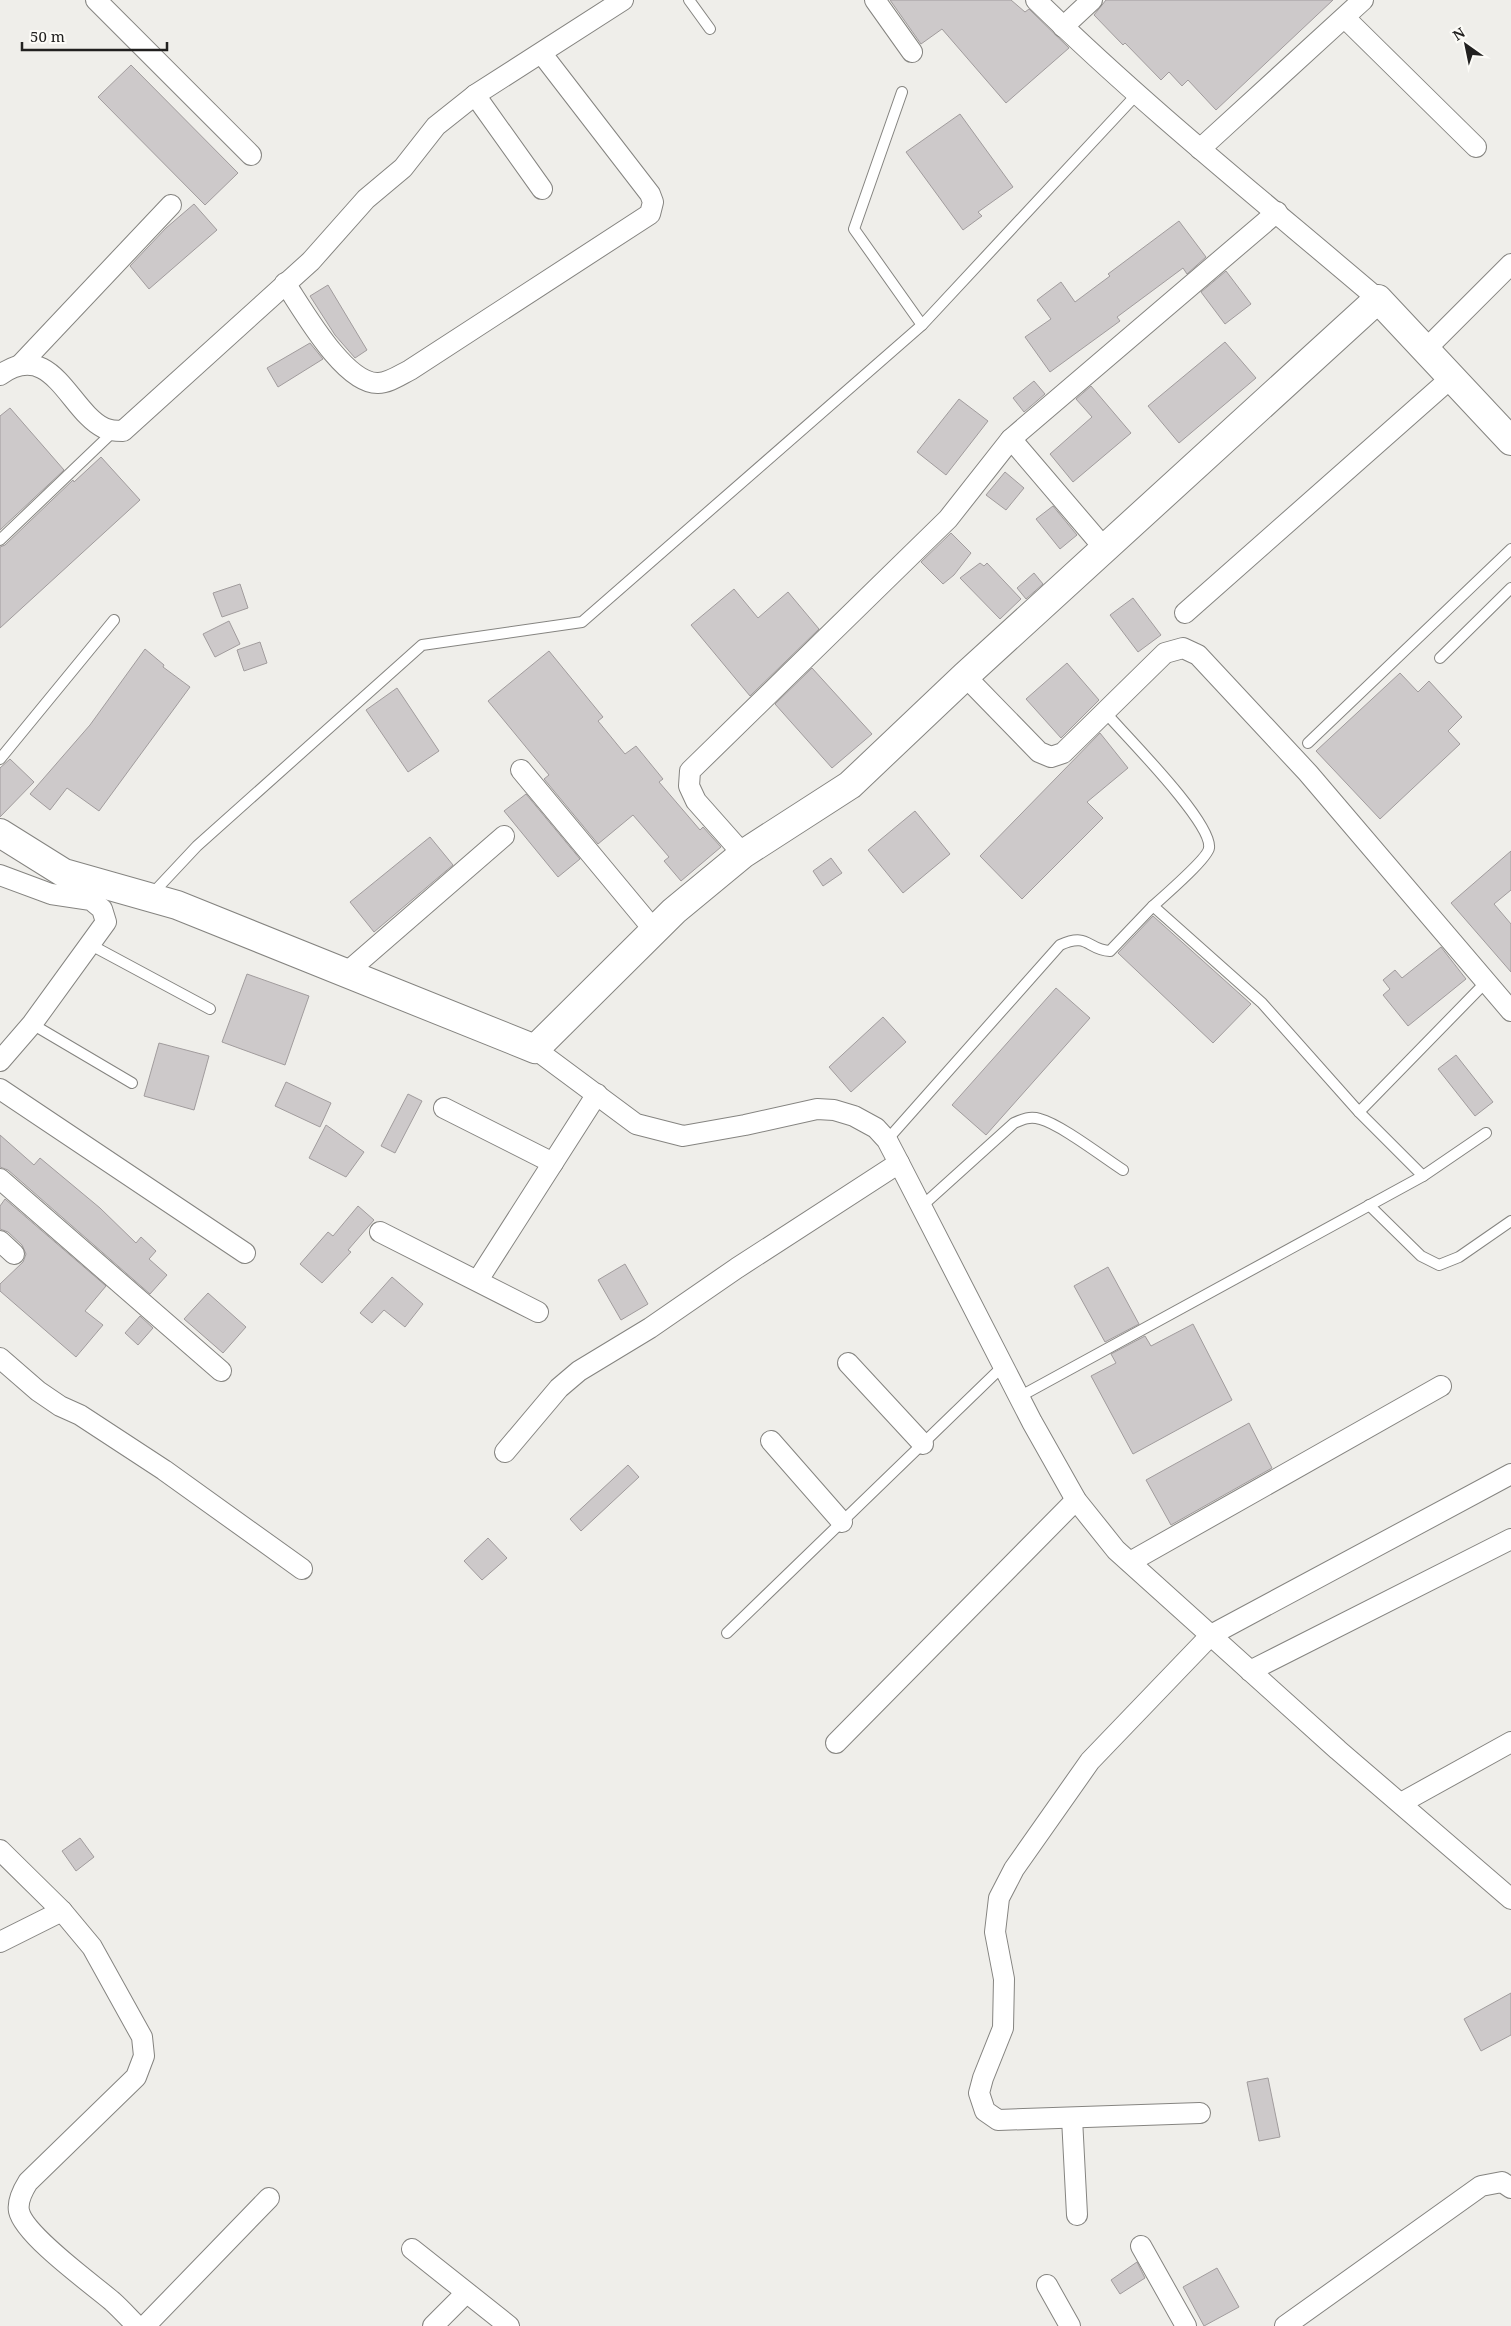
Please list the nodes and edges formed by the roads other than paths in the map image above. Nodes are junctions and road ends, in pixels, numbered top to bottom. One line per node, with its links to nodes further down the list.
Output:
1 (96, 0): 18 (street)
2 (622, 0): 12 (street)
3 (689, 0): 10 (lane)
4 (875, 0): 11 (street)
5 (1036, 0): 9 (street)
6 (1092, 0): 9 (street)
7 (1363, 0): 8 (street)
8 (1345, 18): 16 (street); 17 (street)
9 (1064, 27): 14 (street)
10 (710, 29)
11 (912, 52)
12 (542, 54): 15 (street); 23 (street)
13 (902, 92): 25 (lane)
14 (1138, 93): 17 (street); 25 (lane)
15 (475, 95): 19 (street); 23 (street)
16 (1476, 147)
17 (1200, 149): 21 (street)
18 (251, 155)
19 (542, 189)
20 (171, 205): 27 (street)
21 (1277, 212): 24 (street); 31 (street)
22 (1511, 264): 26 (street)
23 (285, 283): 30 (street)
24 (1378, 299): 26 (street); 34 (street)
25 (922, 325): 49 (lane)
26 (1425, 350): 29 (street)
27 (20, 365): 28 (street); 30 (street)
28 (0, 375)
29 (1451, 378): 32 (street); 37 (street)
30 (114, 431): 33 (lane)
31 (1011, 439): 34 (street); 47 (street)
32 (1511, 441)
33 (0, 540)
34 (1105, 549): 40 (street)
35 (1511, 549): 42 (lane)
36 (1511, 588): 39 (lane)
37 (1185, 613)
38 (114, 620): 43 (lane)
39 (1440, 658)
40 (966, 676): 41 (street); 47 (street)
41 (1105, 712): 50 (lane); 54 (street)
42 (1308, 743)
43 (0, 758)
44 (521, 770): 51 (street)
45 (0, 833): 49 (street)
46 (504, 836): 53 (street)
47 (743, 854): 51 (street)
48 (0, 875): 52 (street)
49 (150, 897): 53 (street)
50 (1153, 906): 64 (lane); 66 (lane)
51 (654, 930): 58 (street)
52 (89, 944): 55 (lane); 57 (street)
53 (346, 973): 58 (street)
54 (1486, 982): 56 (street); 64 (lane)
55 (210, 1008)
56 (1511, 1011)
57 (32, 1024): 59 (street); 60 (lane)
58 (535, 1049): 62 (street)
59 (0, 1062)
60 (132, 1083)
61 (0, 1089): 76 (street)
62 (597, 1094): 66 (street); 67 (street)
63 (444, 1108): 67 (street)
64 (1359, 1112): 70 (lane)
65 (1486, 1133): 70 (lane)
66 (887, 1140): 68 (street)
67 (553, 1163): 77 (street)
68 (899, 1163): 73 (street); 87 (street)
69 (1123, 1170): 73 (lane)
70 (1423, 1176): 72 (lane)
71 (0, 1179): 82 (street)
72 (1369, 1205): 74 (lane); 84 (lane)
73 (922, 1206): 81 (street)
74 (1511, 1221)
75 (380, 1232): 77 (street)
76 (245, 1253)
77 (478, 1280): 78 (street)
78 (538, 1312)
79 (0, 1358): 93 (street)
80 (848, 1363): 86 (street)
81 (1003, 1366): 84 (street); 86 (lane)
82 (221, 1371)
83 (1442, 1386): 92 (street)
84 (1019, 1397): 89 (street)
85 (771, 1441): 90 (street)
86 (922, 1444): 90 (lane)
87 (505, 1452)
88 (1511, 1474): 95 (street)
89 (1076, 1500): 92 (street); 97 (street)
90 (842, 1522): 94 (lane)
91 (1511, 1539): 96 (street)
92 (1130, 1562): 95 (street)
93 (302, 1569)
94 (727, 1632)
95 (1211, 1635): 96 (street); 105 (street)
96 (1250, 1671): 99 (street)
97 (836, 1742)
98 (1511, 1742): 99 (street)
99 (1401, 1803): 101 (street)
100 (0, 1850): 102 (street)
101 (1511, 1899)
102 (62, 1911): 103 (street); 113 (street)
103 (0, 1942)
104 (1200, 2113): 105 (street)
105 (1072, 2118): 108 (street)
106 (1511, 2188): 119 (street)
107 (269, 2198): 114 (street)
108 (1077, 2215)
109 (1141, 2246): 118 (street)
110 (412, 2249): 112 (street)
111 (1047, 2285): 117 (street)
112 (466, 2293): 115 (street); 116 (street)
113 (137, 2326)
114 (145, 2326)
115 (433, 2326)
116 (509, 2326)
117 (1070, 2326)
118 (1186, 2326)
119 (1285, 2326)

